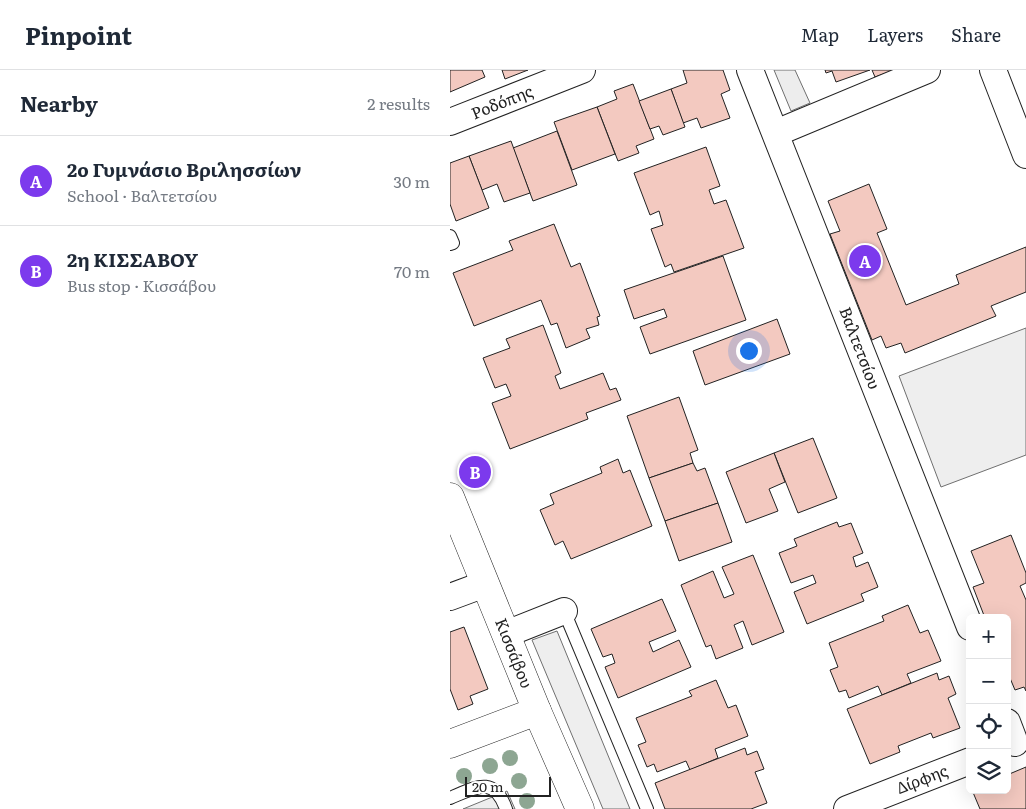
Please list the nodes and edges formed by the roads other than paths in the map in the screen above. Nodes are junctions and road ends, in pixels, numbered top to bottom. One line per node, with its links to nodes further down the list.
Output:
1 (582, 70): 5 (street, Ροδόπης)
2 (750, 70): 6 (street, Βαλτετσίου)
3 (927, 70): 6 (street)
4 (993, 70): 7 (street)
5 (450, 122)
6 (776, 133): 14 (street, Βαλτετσίου)
7 (1026, 155)
8 (450, 236): 9 (lane)
9 (450, 244)
10 (450, 497): 11 (street, Κισσάβου)
11 (486, 584): 12 (street); 15 (street, Κισσάβου)
12 (450, 597)
13 (564, 611): 15 (street); 22 (lane)
14 (966, 617)
15 (506, 634): 16 (street, Κισσάβου)
16 (537, 711): 17 (street); 21 (street, Κισσάβου)
17 (450, 744)
18 (966, 763): 23 (street, Δίρφης)
19 (450, 798): 20 (lane)
20 (506, 809)
21 (580, 809)
22 (647, 809)
23 (847, 809)

